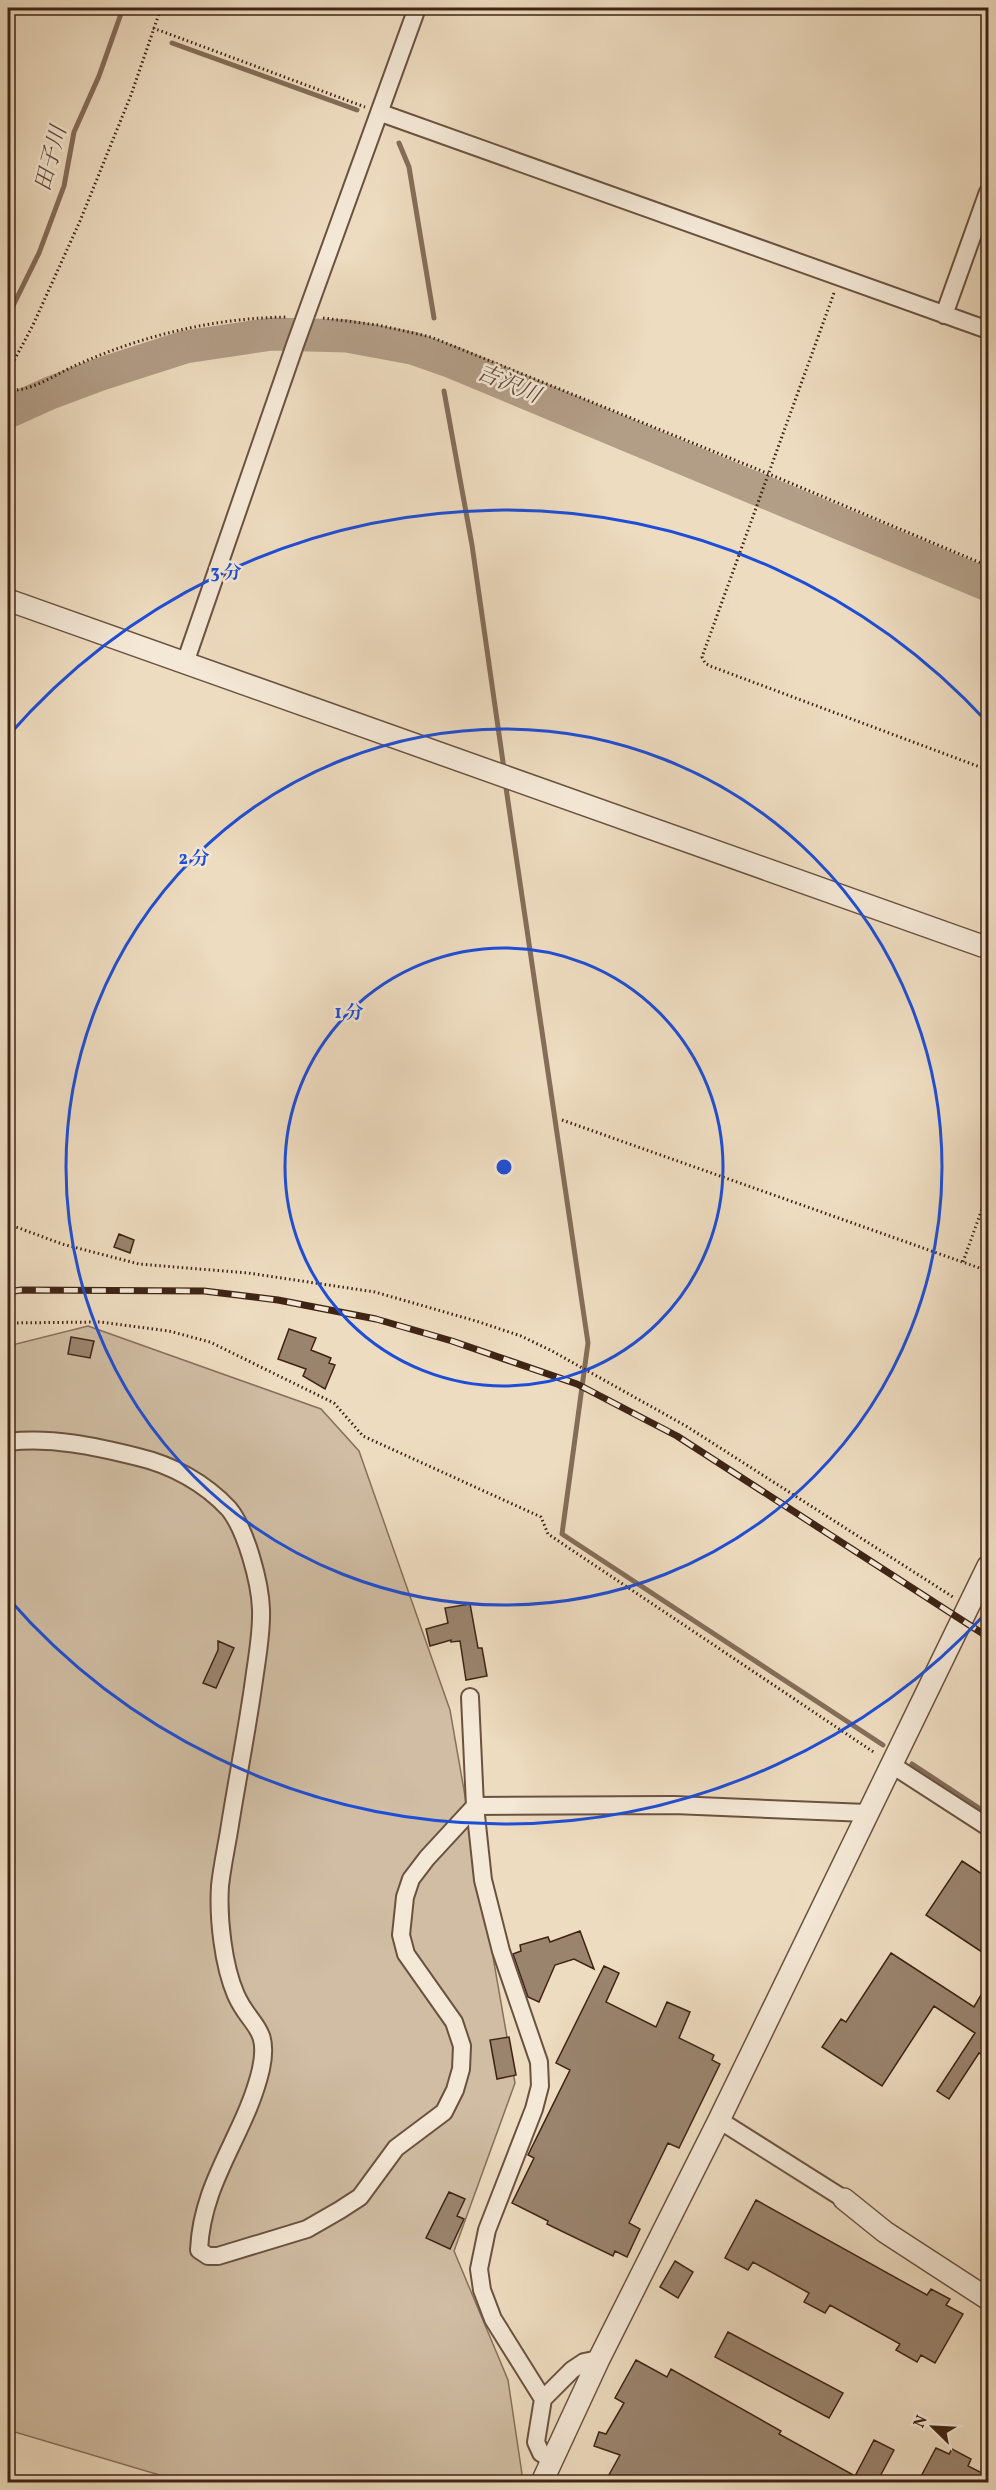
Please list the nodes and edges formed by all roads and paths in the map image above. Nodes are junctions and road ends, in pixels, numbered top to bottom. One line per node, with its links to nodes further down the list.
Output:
1 (160, 8): 3 (path)
2 (417, 8): 4 (street)
3 (153, 28): 4 (path); 10 (path)
4 (381, 112): 6 (street); 8 (street)
5 (988, 192): 7 (street)
6 (840, 277): 7 (street); 12 (path)
7 (944, 315): 9 (street)
8 (305, 318): 11 (path); 12 (path); 15 (street)
9 (988, 330)
10 (8, 372)
11 (8, 389)
12 (768, 474): 13 (path); 16 (path)
13 (988, 566)
14 (8, 600): 15 (street)
15 (185, 663): 17 (street)
16 (988, 770)
17 (988, 948)
18 (562, 1120): 21 (path)
19 (988, 1192): 21 (path)
20 (8, 1224): 26 (path)
21 (963, 1262): 22 (path)
22 (988, 1271)
23 (8, 1323): 28 (path)
24 (8, 1442): 29 (street)
25 (988, 1566): 26 (street)
26 (973, 1598): 28 (street)
27 (470, 1697): 29 (street)
28 (892, 1765): 30 (street); 31 (street)
29 (475, 1806): 30 (street); 36 (street)
30 (867, 1813): 32 (street)
31 (988, 1827)
32 (719, 2120): 33 (street); 35 (street)
33 (844, 2199): 34 (street)
34 (988, 2299)
35 (599, 2359): 36 (street); 37 (street)
36 (543, 2399): 37 (street)
37 (552, 2460): 38 (street)
38 (542, 2482)

